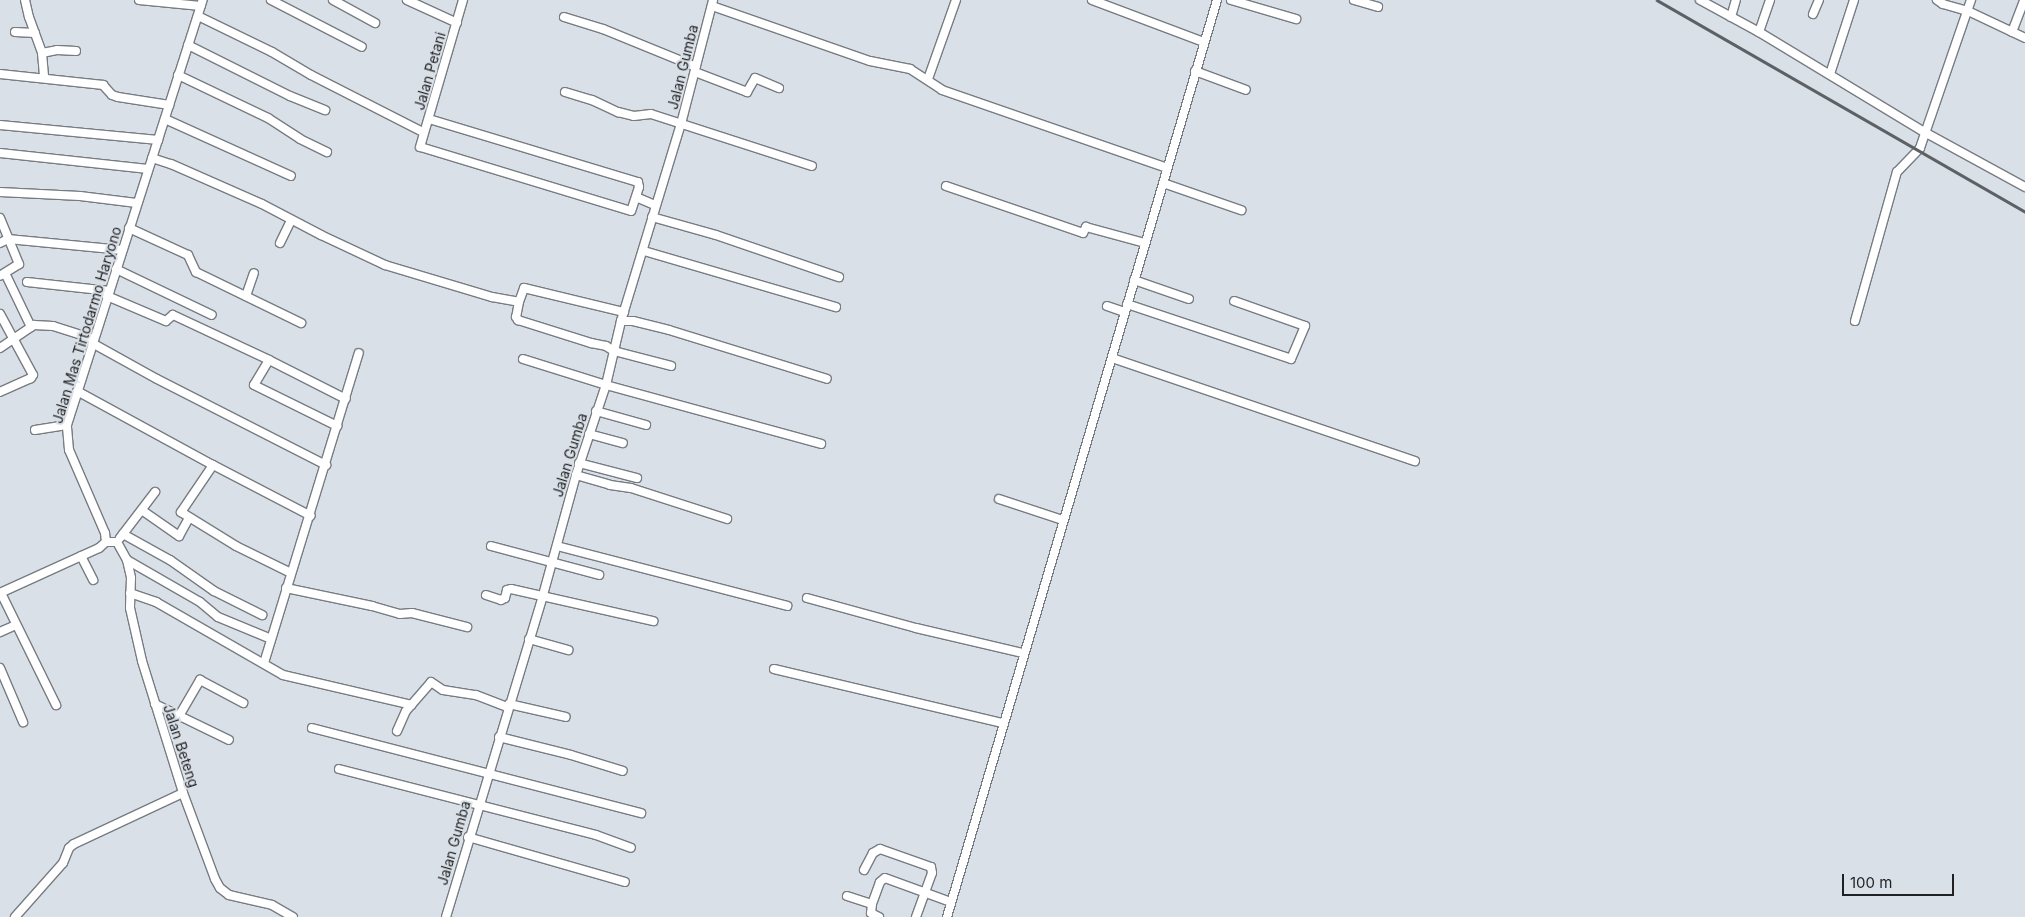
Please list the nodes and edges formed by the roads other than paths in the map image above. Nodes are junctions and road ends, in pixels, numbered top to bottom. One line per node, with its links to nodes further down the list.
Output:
1 (25, 0): 36 (street)
2 (139, 0): 21 (street)
3 (271, 0): 40 (street)
4 (333, 0): 31 (street)
5 (407, 0): 32 (street)
6 (463, 0): 32 (street, Jalan Petani)
7 (956, 0): 49 (street)
8 (1092, 0): 38 (street)
9 (1217, 0): 38 (street)
10 (1232, 0): 30 (street)
11 (1354, 0): 23 (street)
12 (1700, 0): 24 (street)
13 (1720, 0): 24 (street)
14 (1736, 0): 28 (street)
15 (1770, 0): 34 (street)
16 (1819, 0): 26 (street)
17 (1854, 0): 46 (street)
18 (1937, 0): 25 (street)
19 (1972, 0): 25 (street)
20 (2024, 0): 35 (street)
21 (202, 3): 27 (street, Jalan Mas Tirtodarmo Haryono)
22 (713, 3): 43 (street, Jalan Gumba); 49 (street)
23 (1378, 8)
24 (1716, 10): 28 (street)
25 (1968, 11): 35 (street); 60 (street)
26 (1813, 14)
27 (198, 16): 39 (street, Jalan Mas Tirtodarmo Haryono); 59 (street)
28 (1731, 17): 34 (street)
29 (564, 18): 43 (street)
30 (1296, 19)
31 (375, 23)
32 (457, 23): 56 (street, Jalan Petani)
33 (15, 32): 36 (street)
34 (1759, 32): 46 (street)
35 (2012, 32): 37 (street)
36 (35, 33): 42 (street)
37 (2025, 38)
38 (1204, 42): 44 (street)
39 (188, 44): 47 (street, Jalan Mas Tirtodarmo Haryono); 54 (street)
40 (362, 47)
41 (76, 51): 42 (street)
42 (42, 53): 48 (street)
43 (695, 70): 50 (street); 57 (street, Jalan Gumba)
44 (1196, 71): 51 (street); 66 (street)
45 (0, 74): 48 (street)
46 (1830, 74): 60 (street)
47 (178, 75): 53 (street, Jalan Mas Tirtodarmo Haryono); 62 (street)
48 (44, 78): 53 (street)
49 (928, 79): 66 (street)
50 (779, 88)
51 (1246, 90)
52 (565, 92): 57 (street)
53 (169, 105): 55 (street, Jalan Mas Tirtodarmo Haryono)
54 (325, 110)
55 (165, 119): 61 (street, Jalan Mas Tirtodarmo Haryono); 68 (street)
56 (429, 119): 59 (street, Jalan Petani); 73 (street)
57 (681, 124): 65 (street); 75 (street, Jalan Gumba)
58 (0, 125): 61 (street)
59 (422, 132): 73 (street, Jalan Petani)
60 (1926, 133): 71 (street); 105 (street)
61 (158, 140): 64 (street, Jalan Mas Tirtodarmo Haryono)
62 (327, 152)
63 (0, 153): 67 (street)
64 (152, 158): 67 (street, Jalan Mas Tirtodarmo Haryono); 79 (street)
65 (812, 166)
66 (1167, 168): 69 (street)
67 (148, 170): 74 (street, Jalan Mas Tirtodarmo Haryono)
68 (291, 176)
69 (1163, 183): 76 (street); 83 (street)
70 (946, 186): 83 (street)
71 (2025, 187)
72 (0, 192): 74 (street)
73 (636, 197): 75 (street)
74 (137, 203): 80 (street, Jalan Mas Tirtodarmo Haryono)
75 (655, 205): 77 (street, Jalan Gumba)
76 (1241, 210)
77 (652, 217): 86 (street, Jalan Gumba); 90 (street)
78 (0, 218): 81 (street)
79 (291, 220): 84 (street); 97 (street)
80 (129, 228): 85 (street, Jalan Mas Tirtodarmo Haryono); 94 (street)
81 (8, 239): 82 (street); 85 (street); 89 (street)
82 (0, 243)
83 (1145, 243): 91 (street)
84 (280, 244)
85 (122, 250): 87 (street, Jalan Mas Tirtodarmo Haryono)
86 (644, 251): 99 (street); 101 (street, Jalan Gumba)
87 (116, 269): 93 (street, Jalan Mas Tirtodarmo Haryono); 103 (street)
88 (254, 273): 94 (street)
89 (2, 274): 107 (street)
90 (839, 277)
91 (1134, 280): 95 (street); 100 (street)
92 (27, 282): 93 (street)
93 (108, 293): 109 (street, Jalan Mas Tirtodarmo Haryono); 115 (street)
94 (246, 296): 106 (street)
95 (1189, 299)
96 (1234, 301): 100 (street)
97 (519, 302): 101 (street); 111 (street)
98 (1107, 306): 100 (street)
99 (836, 307)
100 (1125, 308): 113 (street)
101 (624, 312): 104 (street, Jalan Gumba)
102 (0, 314): 108 (street)
103 (212, 315)
104 (621, 321): 111 (street, Jalan Gumba); 117 (street)
105 (1855, 321)
106 (301, 323)
107 (31, 327): 108 (street); 109 (street)
108 (14, 340): 110 (street); 119 (street)
109 (93, 341): 120 (street, Jalan Mas Tirtodarmo Haryono); 133 (street)
110 (0, 348)
111 (614, 351): 116 (street); 118 (street, Jalan Gumba)
112 (359, 353): 121 (street)
113 (1112, 358): 130 (street); 142 (street)
114 (522, 359): 118 (street)
115 (269, 360): 121 (street); 125 (street)
116 (671, 366)
117 (827, 379)
118 (606, 385): 122 (street, Jalan Gumba); 129 (street)
119 (0, 392)
120 (77, 392): 123 (street, Jalan Mas Tirtodarmo Haryono); 132 (street)
121 (346, 399): 125 (street)
122 (596, 411): 124 (street); 127 (street, Jalan Gumba)
123 (67, 425): 126 (street); 144 (street, Jalan Mas Tirtodarmo Haryono)
124 (646, 425)
125 (338, 426): 133 (street)
126 (35, 430)
127 (589, 434): 128 (street); 131 (street, Jalan Gumba)
128 (623, 443)
129 (821, 444)
130 (1415, 461)
131 (579, 463): 134 (street, Jalan Gumba); 135 (street)
132 (213, 465): 139 (street); 140 (street)
133 (326, 465): 139 (street)
134 (576, 475): 141 (street); 147 (street, Jalan Gumba)
135 (637, 478)
136 (155, 492): 138 (street)
137 (999, 499): 142 (street)
138 (142, 511): 140 (street); 143 (street)
139 (310, 516): 151 (street)
140 (189, 518): 151 (street)
141 (727, 519)
142 (1063, 520): 169 (street)
143 (123, 534): 145 (street); 161 (street)
144 (106, 542): 145 (street); 148 (street)
145 (117, 542): 149 (street, Jalan Beteng)
146 (490, 546): 150 (street)
147 (557, 546): 150 (street, Jalan Gumba); 160 (street)
148 (81, 556): 153 (street); 155 (street)
149 (127, 560): 156 (street, Jalan Beteng); 167 (street)
150 (552, 563): 152 (street); 158 (street, Jalan Gumba)
151 (291, 573): 154 (street)
152 (599, 575)
153 (93, 580)
154 (286, 588): 164 (street); 167 (street)
155 (0, 593): 163 (street)
156 (130, 593): 170 (street); 174 (street, Jalan Beteng)
157 (486, 595): 158 (street)
158 (543, 595): 162 (street); 166 (street, Jalan Gumba)
159 (807, 598): 169 (street)
160 (787, 606)
161 (262, 615)
162 (653, 622)
163 (16, 625): 165 (street); 175 (street)
164 (467, 627)
165 (0, 632)
166 (528, 639): 168 (street); 177 (street, Jalan Gumba)
167 (271, 640): 170 (street)
168 (568, 650)
169 (1023, 653): 181 (street)
170 (264, 663): 176 (street)
171 (0, 668): 180 (street)
172 (774, 669): 181 (street)
173 (243, 703): 178 (street)
174 (155, 704): 178 (street); 189 (street, Jalan Beteng)
175 (56, 705)
176 (412, 705): 177 (street); 183 (street)
177 (509, 705): 179 (street); 184 (street, Jalan Gumba)
178 (179, 716): 185 (street)
179 (566, 717)
180 (23, 722)
181 (1003, 723): 198 (street)
182 (312, 728): 188 (street)
183 (397, 731)
184 (499, 737): 187 (street); 188 (street, Jalan Gumba)
185 (229, 740)
186 (339, 769): 190 (street)
187 (623, 771)
188 (488, 772): 190 (street, Jalan Gumba); 191 (street)
189 (183, 793): 200 (street); 201 (street, Jalan Beteng)
190 (478, 804): 192 (street, Jalan Gumba); 193 (street)
191 (641, 813)
192 (468, 837): 195 (street); 202 (street, Jalan Gumba)
193 (631, 848)
194 (864, 870): 196 (street)
195 (625, 882)
196 (923, 893): 198 (street); 199 (street); 204 (street)
197 (847, 896): 199 (street)
198 (951, 902): 205 (street)
199 (872, 904): 203 (street)
200 (15, 917)
201 (293, 917)
202 (446, 917)
203 (879, 917)
204 (916, 917)
205 (947, 917)

